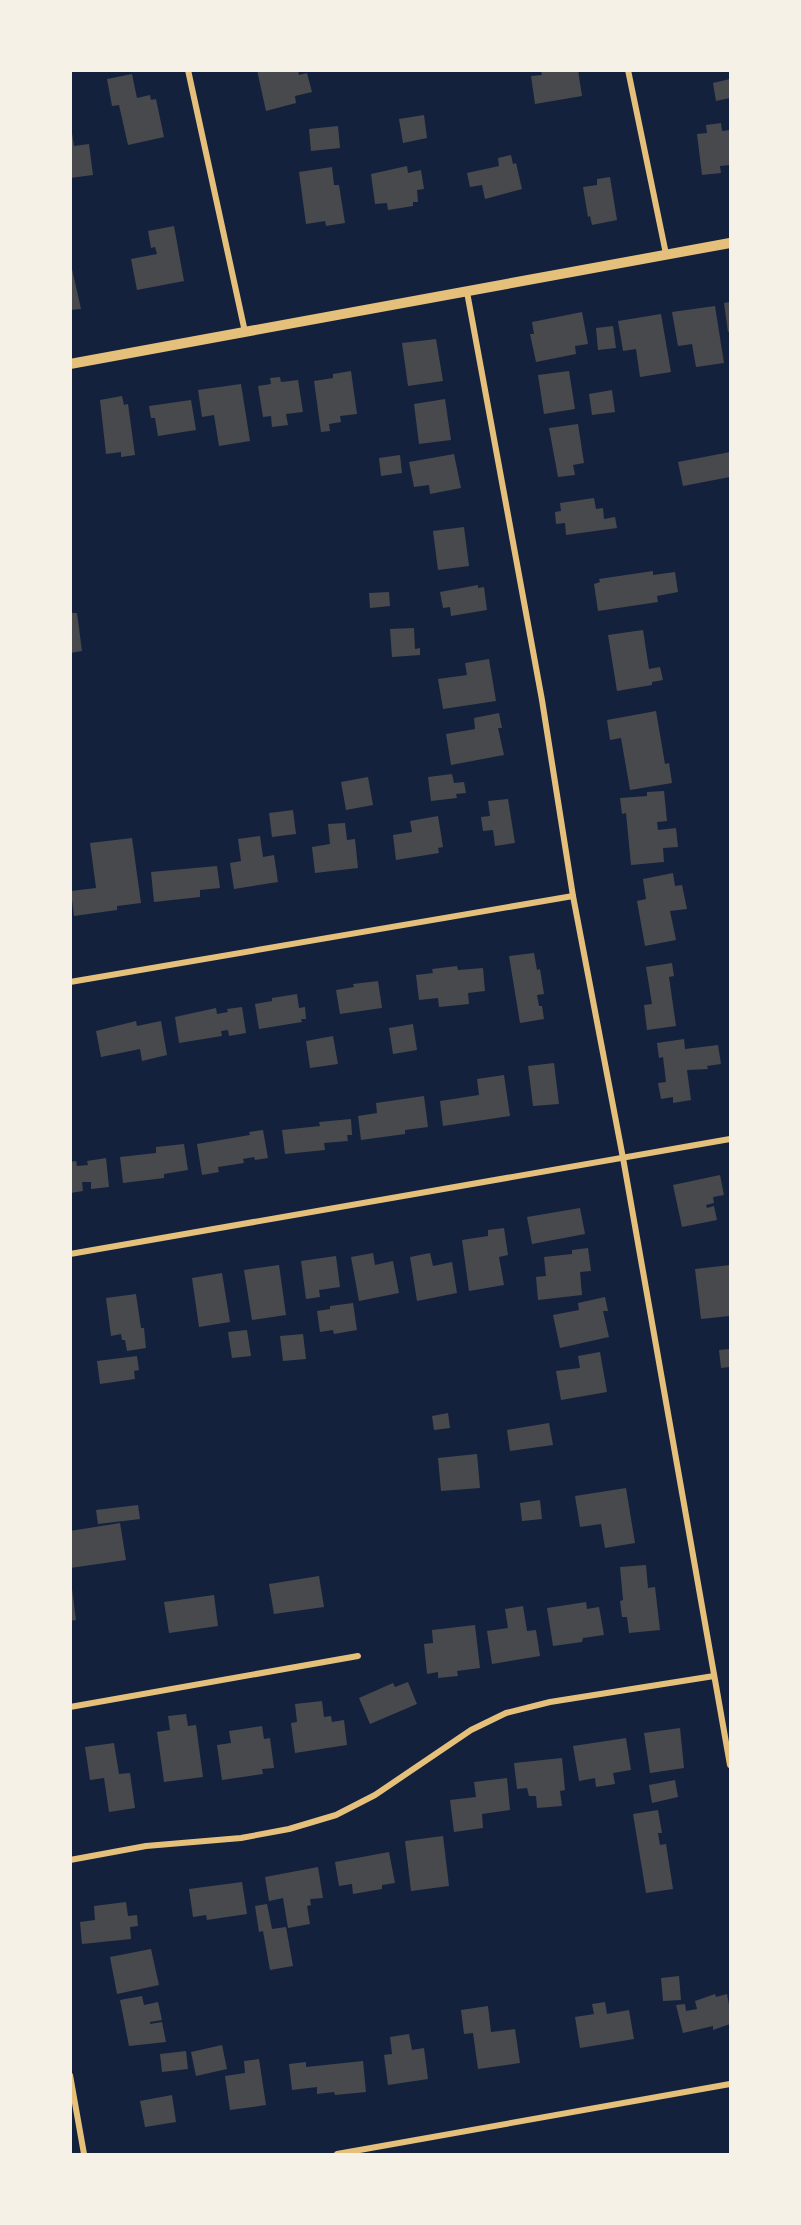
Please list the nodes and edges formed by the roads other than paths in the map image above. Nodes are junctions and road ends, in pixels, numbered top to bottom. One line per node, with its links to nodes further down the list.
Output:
1 (188, 70): 6 (street)
2 (628, 70): 4 (street)
3 (730, 243): 4 (street)
4 (666, 254): 5 (street)
5 (467, 292): 6 (street); 8 (street)
6 (245, 332): 7 (street)
7 (70, 364)
8 (573, 896): 9 (street); 11 (street)
9 (70, 982)
10 (730, 1138): 11 (street)
11 (623, 1158): 12 (street); 14 (street)
12 (70, 1254)
13 (358, 1656): 15 (street)
14 (714, 1676): 16 (street); 17 (street)
15 (70, 1707)
16 (730, 1765)
17 (70, 1860)
18 (70, 2075): 20 (street)
19 (730, 2084): 21 (street)
20 (84, 2154)
21 (337, 2154)

